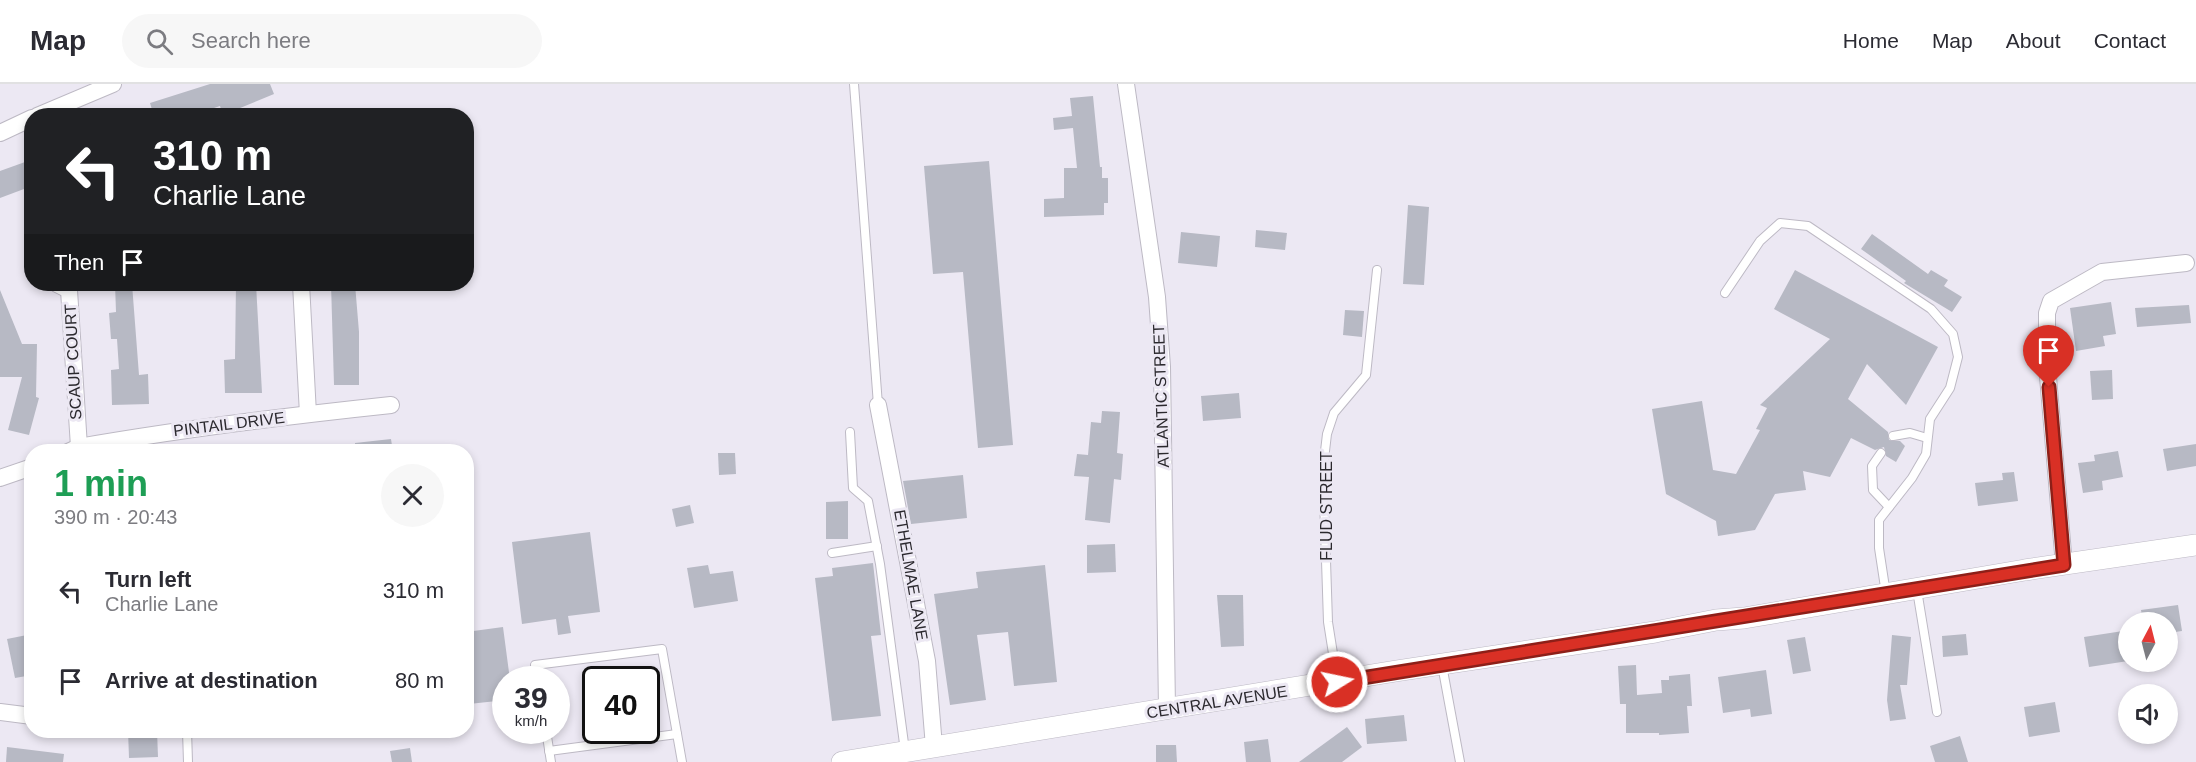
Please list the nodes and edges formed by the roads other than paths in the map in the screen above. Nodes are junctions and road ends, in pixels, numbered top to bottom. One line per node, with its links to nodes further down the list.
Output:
1 (113, 84): 4 (street)
2 (854, 84): 13 (lane)
3 (1126, 84): 33 (street, ATLANTIC STREET)
4 (55, 108)
5 (24, 122): 6 (street)
6 (0, 133)
7 (2186, 263): 27 (street)
8 (1377, 270): 32 (lane, FLUD STREET)
9 (69, 291): 18 (street, SCAUP COURT)
10 (301, 291): 14 (street)
11 (1725, 293): 17 (lane)
12 (391, 405): 14 (street, PINTAIL DRIVE)
13 (878, 405): 40 (street, ETHELMAE LANE)
14 (308, 414): 19 (street, PINTAIL DRIVE)
15 (850, 432): 25 (lane)
16 (1893, 436): 17 (lane)
17 (1928, 438): 23 (lane)
18 (73, 444)
19 (100, 444)
20 (1881, 453): 23 (lane)
21 (24, 469): 22 (street)
22 (0, 478)
23 (1890, 507): 29 (lane)
24 (2196, 545): 27 (street, CENTRAL AVENUE)
25 (877, 546): 26 (lane); 42 (lane)
26 (832, 553)
27 (2064, 565): 28 (street, CENTRAL AVENUE)
28 (1917, 590): 29 (street, CENTRAL AVENUE); 35 (lane)
29 (1886, 594): 30 (street, CENTRAL AVENUE)
30 (1442, 664): 32 (street, CENTRAL AVENUE); 47 (lane)
31 (535, 666): 37 (lane)
32 (1337, 682): 33 (street, CENTRAL AVENUE)
33 (1167, 709): 40 (street, CENTRAL AVENUE)
34 (0, 712): 36 (street)
35 (1937, 712)
36 (24, 715)
37 (677, 734): 41 (lane); 45 (lane)
38 (187, 738): 43 (lane)
39 (548, 744): 41 (lane)
40 (934, 747): 42 (street, CENTRAL AVENUE)
41 (549, 751): 44 (lane)
42 (906, 751): 46 (street, CENTRAL AVENUE)
43 (188, 762)
44 (551, 762)
45 (682, 762)
46 (842, 762)
47 (1460, 762)

